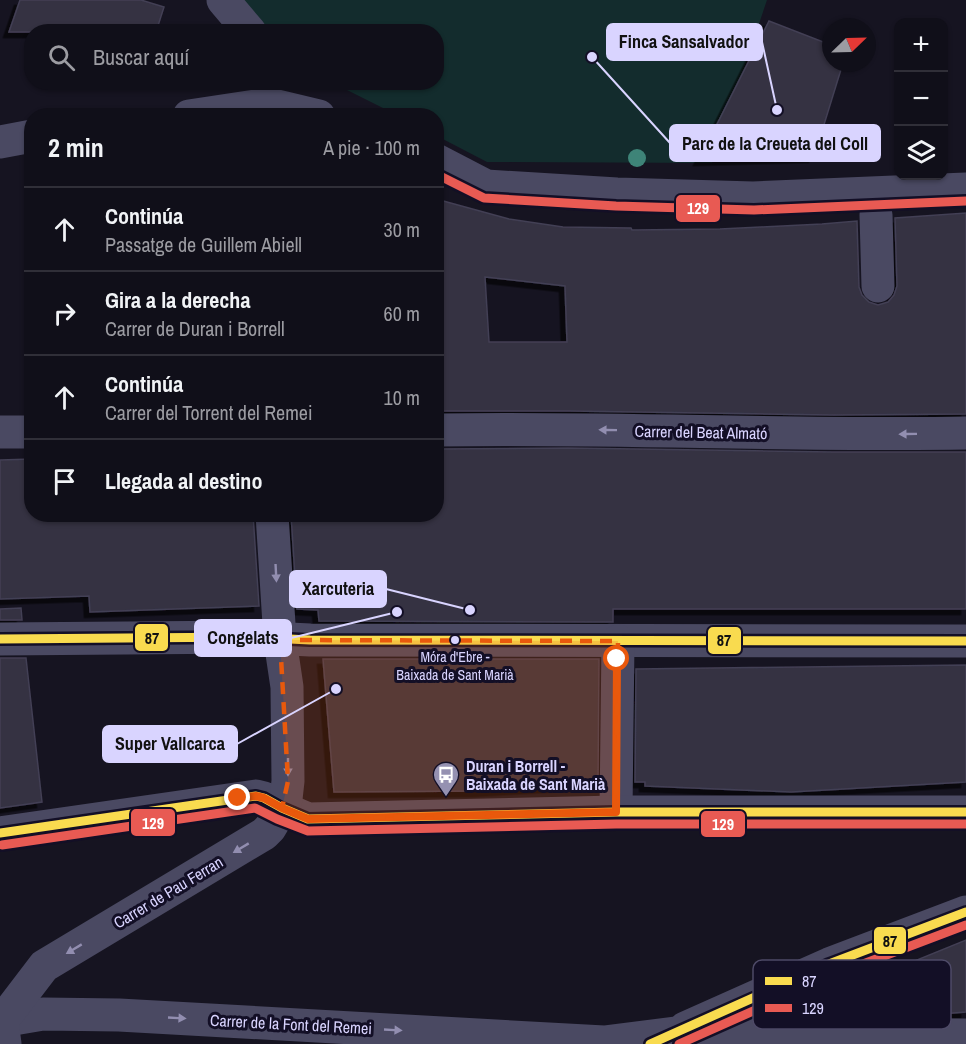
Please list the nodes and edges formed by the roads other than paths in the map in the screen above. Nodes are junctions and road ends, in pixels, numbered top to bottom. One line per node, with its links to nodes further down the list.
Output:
1 (223, 0): 2 (street)
2 (243, 24)
3 (269, 101): 4 (street); 5 (street)
4 (232, 108)
5 (292, 108)
6 (24, 138): 7 (street)
7 (0, 142)
8 (444, 164): 9 (street)
9 (966, 189)
10 (876, 215): 11 (street)
11 (878, 286)
12 (444, 430): 15 (street, Carrer del Beat Almató, one-way to 12)
13 (0, 432): 14 (street)
14 (24, 432)
15 (966, 433)
16 (273, 522): 18 (street, one-way to 18)
17 (0, 639): 18 (street)
18 (280, 640): 19 (street); 21 (street, one-way to 21)
19 (618, 641): 20 (street); 22 (street)
20 (966, 641)
21 (282, 808): 22 (street); 24 (street); 28 (street, Carrer de Pau Ferran, one-way to 28)
22 (616, 812): 23 (street)
23 (966, 812)
24 (0, 833)
25 (966, 912): 26 (street)
26 (840, 960)
27 (753, 998): 30 (street)
28 (4, 1033): 30 (street, Carrer de la Font del Remei, one-way to 30)
29 (966, 1035): 30 (street, Carrer de la Font del Remei)
30 (663, 1038)

